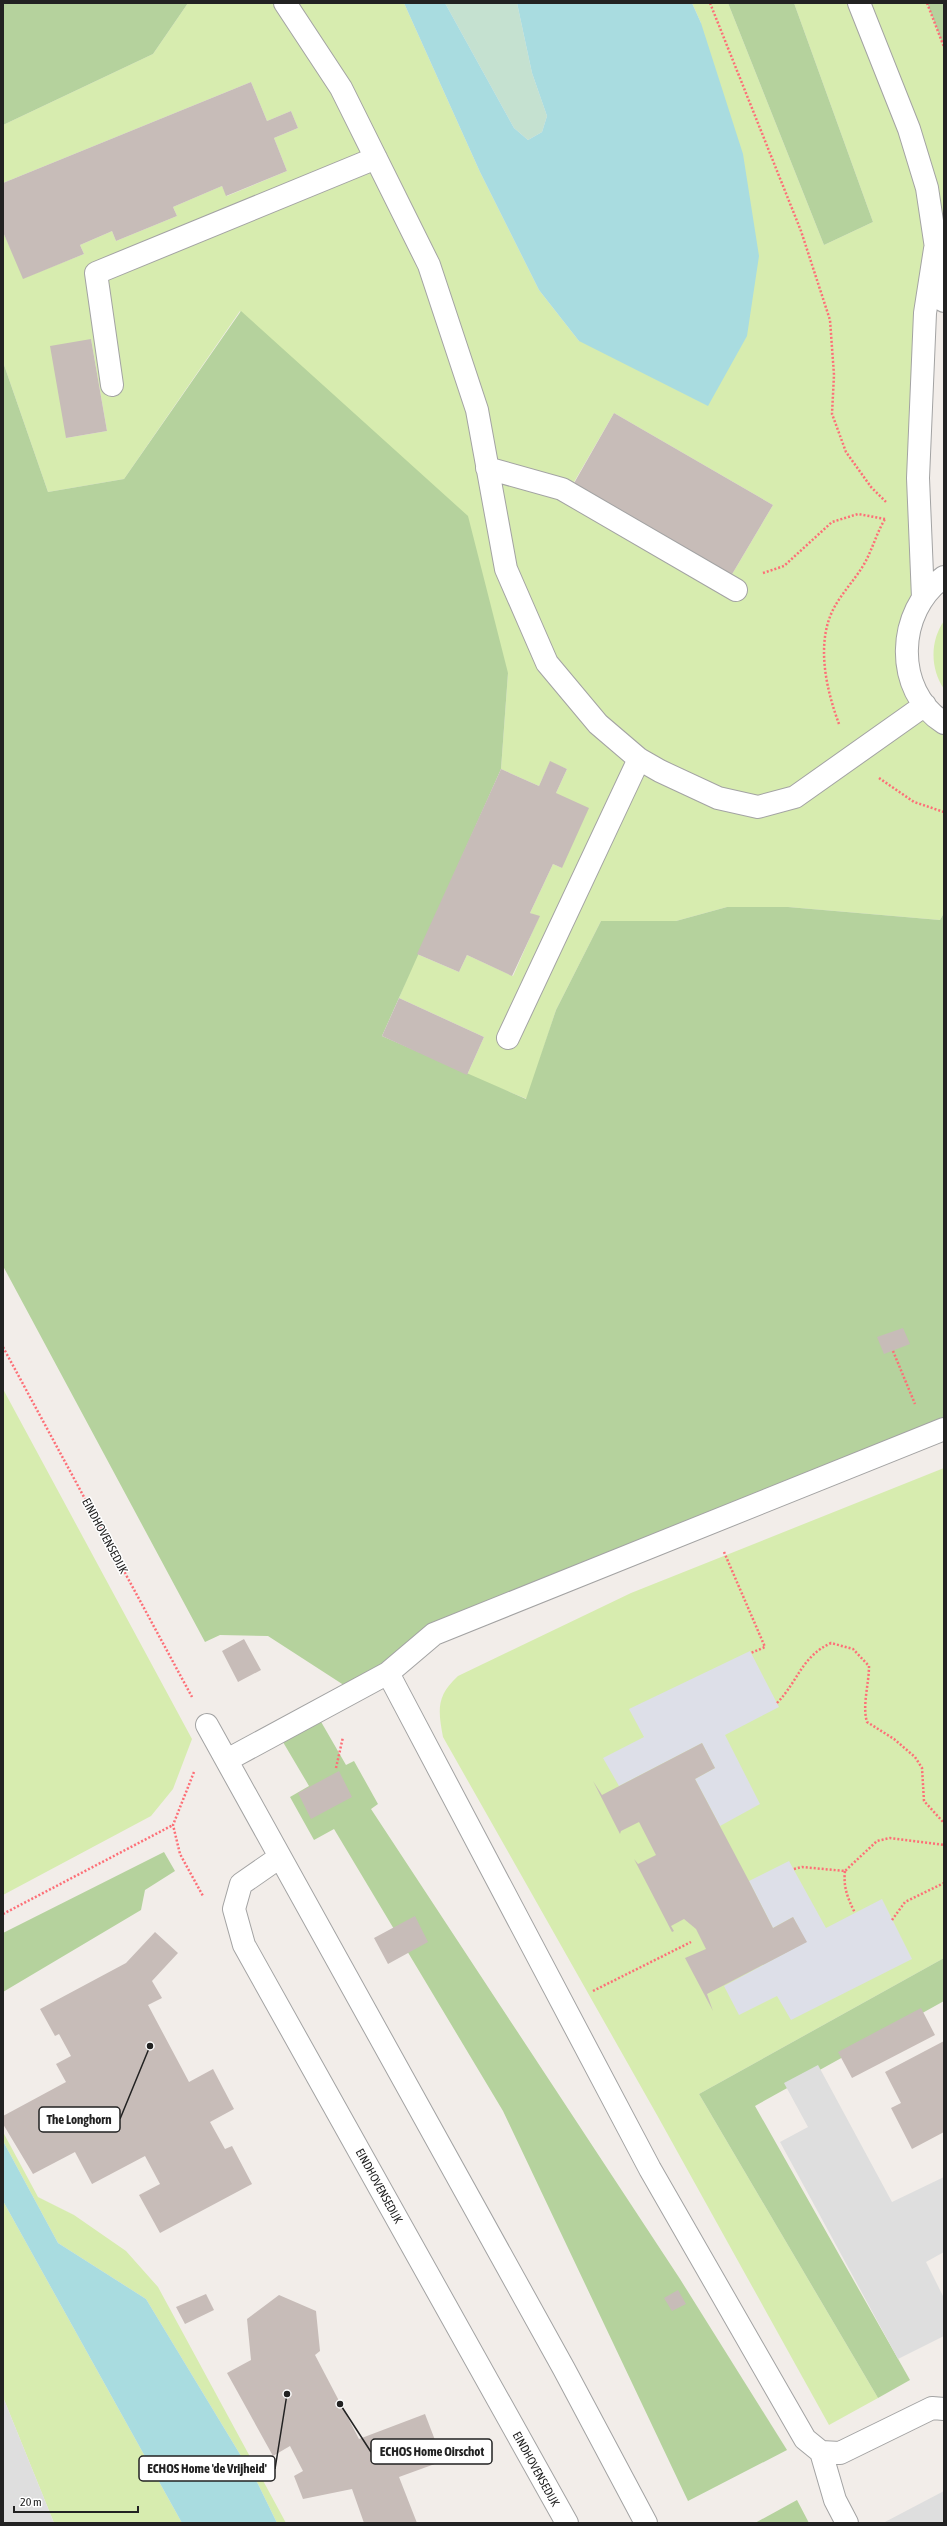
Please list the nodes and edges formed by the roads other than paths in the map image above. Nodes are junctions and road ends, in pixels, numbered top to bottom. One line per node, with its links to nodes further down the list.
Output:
1 (285, 3): 3 (street)
2 (859, 3): 4 (street)
3 (376, 158): 6 (street); 7 (street)
4 (935, 249): 5 (street); 10 (street)
5 (944, 301)
6 (112, 384)
7 (487, 468): 9 (street); 13 (street)
8 (944, 577): 10 (street)
9 (736, 590)
10 (923, 598): 11 (street)
11 (925, 705): 12 (street); 13 (street)
12 (944, 723)
13 (639, 759): 14 (street)
14 (508, 1038)
15 (936, 1433): 16 (street)
16 (388, 1673): 18 (street); 21 (street)
17 (207, 1725): 18 (street)
18 (227, 1760): 19 (street)
19 (280, 1856): 22 (street, EINDHOVENSEDIJK); 23 (street)
20 (944, 2409): 21 (street)
21 (821, 2452): 24 (street)
22 (567, 2523)
23 (646, 2523)
24 (847, 2523)

